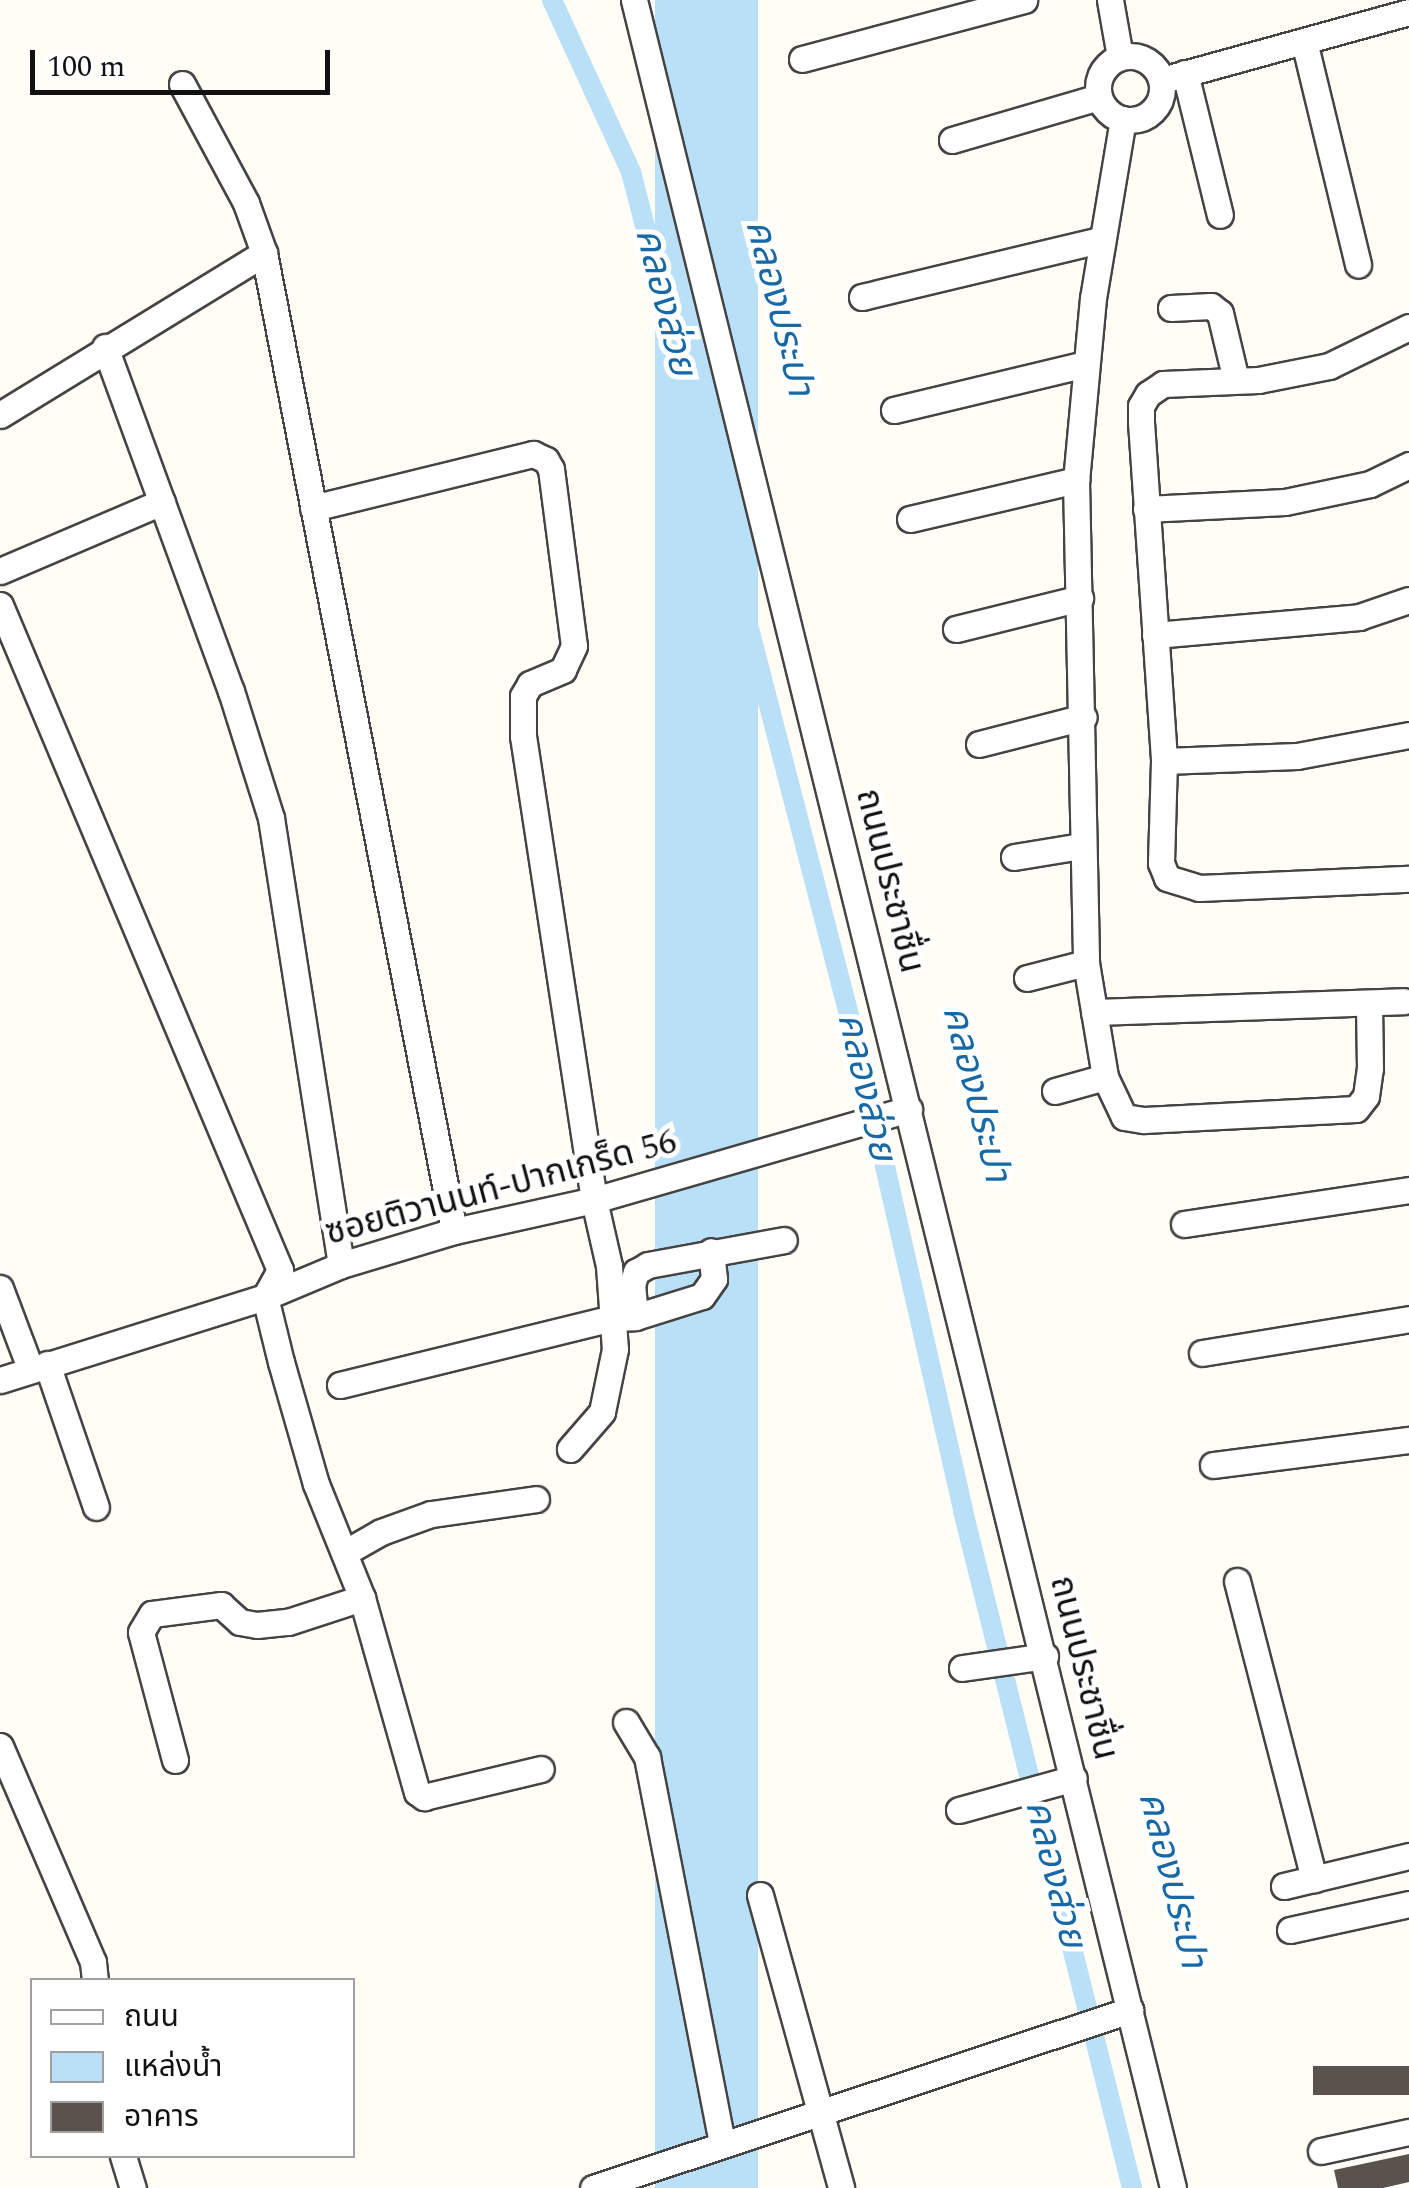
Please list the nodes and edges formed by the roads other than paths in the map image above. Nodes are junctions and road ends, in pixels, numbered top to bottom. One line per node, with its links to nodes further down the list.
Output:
1 (634, 0): 51 (street, ถนนประชาชื่น)
2 (1024, 0): 7 (street)
3 (1110, 0): 6 (street)
4 (1409, 12): 5 (street)
5 (1304, 41): 8 (street); 16 (street)
6 (1120, 57): 8 (street); 10 (street)
7 (802, 59)
8 (1174, 76): 11 (street); 13 (street)
9 (182, 84): 15 (street)
10 (1099, 97): 11 (street); 12 (street)
11 (1123, 119): 14 (street)
12 (952, 140)
13 (1220, 215)
14 (1100, 240): 17 (street); 21 (street)
15 (264, 253): 20 (street); 28 (street)
16 (1358, 264)
17 (862, 297)
18 (1171, 308): 22 (street)
19 (1409, 327): 22 (street)
20 (105, 347): 24 (street); 27 (street)
21 (1086, 364): 23 (street); 26 (street)
22 (1236, 380): 29 (street)
23 (894, 410)
24 (0, 415)
25 (1409, 465): 29 (street)
26 (1076, 480): 30 (street); 32 (street)
27 (162, 502): 31 (street); 58 (street)
28 (313, 508): 53 (street); 55 (street)
29 (1146, 510): 36 (street)
30 (910, 519)
31 (0, 570)
32 (1080, 598): 35 (street); 37 (street)
33 (1409, 600): 36 (street)
34 (0, 605): 60 (street)
35 (956, 628)
36 (1156, 635): 40 (street)
37 (1084, 717): 39 (street); 41 (street)
38 (1409, 735): 40 (street)
39 (979, 744)
40 (1164, 761): 43 (street)
41 (1080, 846): 42 (street); 44 (street)
42 (1014, 857)
43 (1409, 879)
44 (1086, 963): 45 (street); 48 (street)
45 (1027, 978)
46 (1404, 1001): 47 (street)
47 (1369, 1004): 48 (street); 49 (street)
48 (1094, 1012): 49 (street)
49 (1105, 1077): 50 (street)
50 (1055, 1091)
51 (887, 1116): 53 (street, ซอยติวานนท์-ปากเกร็ด 56); 75 (street, ถนนประชาชื่น)
52 (1409, 1190): 54 (street)
53 (594, 1200): 55 (street, ซอยติวานนท์-ปากเกร็ด 56); 61 (street)
54 (1184, 1224)
55 (454, 1231): 58 (street, ซอยติวานนท์-ปากเกร็ด 56)
56 (784, 1240): 57 (street)
57 (711, 1252): 61 (street); 61 (street)
58 (341, 1265): 60 (street, ซอยติวานนท์-ปากเกร็ด 56)
59 (0, 1288): 64 (street)
60 (266, 1297): 64 (street, ซอยติวานนท์-ปากเกร็ด 56); 72 (street)
61 (624, 1317): 66 (street); 68 (street)
62 (1409, 1320): 63 (street)
63 (1202, 1353)
64 (38, 1366): 65 (street, ซอยติวานนท์-ปากเกร็ด 56); 71 (street)
65 (0, 1380)
66 (340, 1385)
67 (1409, 1440): 69 (street)
68 (570, 1450)
69 (1213, 1465)
70 (536, 1499): 72 (street)
71 (96, 1506)
72 (346, 1552): 74 (street)
73 (1236, 1581): 84 (street)
74 (362, 1598): 79 (street); 80 (street)
75 (1044, 1656): 76 (street); 81 (street, ถนนประชาชื่น)
76 (962, 1668)
77 (626, 1722): 93 (street)
78 (0, 1746): 89 (street)
79 (175, 1760)
80 (542, 1769)
81 (1074, 1778): 82 (street); 90 (street, ถนนประชาชื่น)
82 (959, 1810)
83 (1409, 1856): 84 (street)
84 (1314, 1878): 85 (street)
85 (1284, 1886)
86 (760, 1895): 91 (street)
87 (1409, 1904): 88 (street)
88 (1290, 1930)
89 (95, 1978)
90 (1130, 2010): 91 (street); 99 (street, ถนนประชาชื่น)
91 (822, 2111): 93 (street); 98 (street)
92 (1409, 2132): 94 (street)
93 (722, 2144): 97 (street)
94 (1321, 2150)
95 (124, 2158): 96 (street)
96 (133, 2188)
97 (593, 2188)
98 (841, 2188)
99 (1173, 2188)

